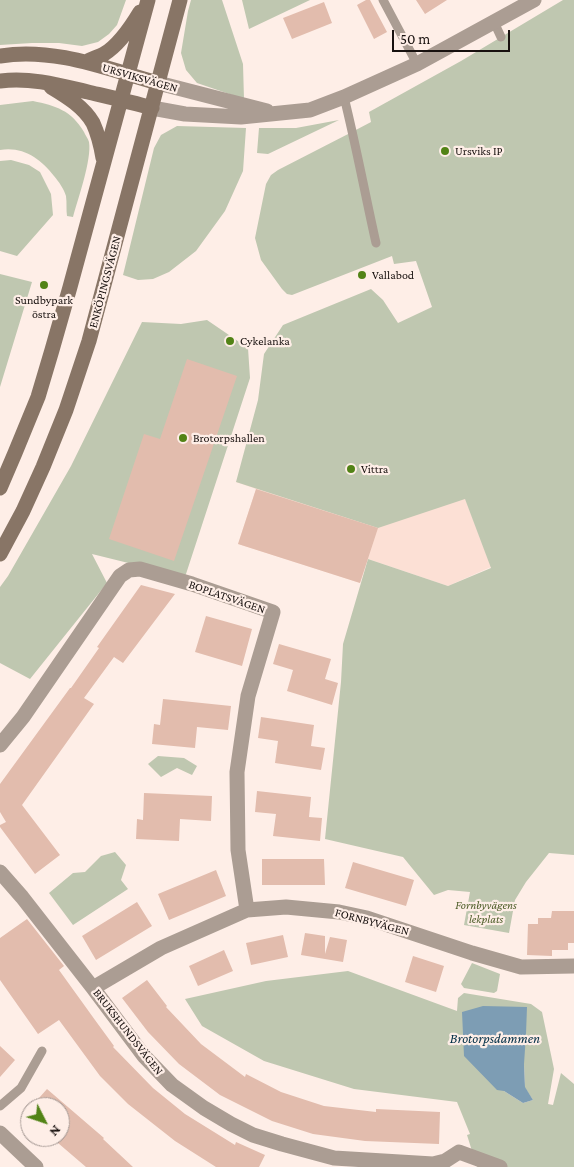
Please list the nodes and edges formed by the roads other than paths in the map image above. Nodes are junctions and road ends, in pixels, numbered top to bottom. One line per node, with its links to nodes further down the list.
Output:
1 (147, 0): 8 (main road); 10 (main road)
2 (180, 0): 13 (main road, ENKÖPINGSVÄGEN)
3 (382, 0): 9 (lane)
4 (534, 0): 5 (street, URSVIKSVÄGEN)
5 (494, 22): 6 (lane); 9 (street, URSVIKSVÄGEN)
6 (501, 37)
7 (0, 56): 8 (main road, URSVIKSVÄGEN)
8 (86, 62): 10 (main road, URSVIKSVÄGEN)
9 (417, 64): 14 (street, URSVIKSVÄGEN)
10 (127, 75): 13 (main road, URSVIKSVÄGEN); 15 (main road)
11 (0, 80): 12 (main road, URSVIKSVÄGEN)
12 (41, 81): 15 (main road, URSVIKSVÄGEN); 18 (main road)
13 (158, 83): 16 (main road, ENKÖPINGSVÄGEN); 17 (street, URSVIKSVÄGEN)
14 (344, 97): 17 (street, URSVIKSVÄGEN); 19 (lane)
15 (120, 100): 16 (main road, URSVIKSVÄGEN); 18 (main road)
16 (152, 108): 17 (street, URSVIKSVÄGEN); 21 (main road, ENKÖPINGSVÄGEN)
17 (278, 114)
18 (104, 162): 20 (main road)
19 (376, 243)
20 (0, 488)
21 (0, 554)
22 (0, 746): 25 (street, BOPLATSVÄGEN)
23 (0, 872): 24 (street)
24 (6, 888): 27 (street, BRUKSHUNDSVÄGEN)
25 (247, 910): 26 (street, FORNBYVÄGEN); 27 (street, FORNBYVÄGEN)
26 (574, 966)
27 (93, 988): 31 (street, BRUKSHUNDSVÄGEN)
28 (42, 1051): 29 (lane)
29 (0, 1106)
30 (0, 1133): 33 (street)
31 (335, 1163): 32 (street, BRUKSHUNDSVÄGEN)
32 (434, 1165): 34 (street)
33 (36, 1167)
34 (500, 1167)

